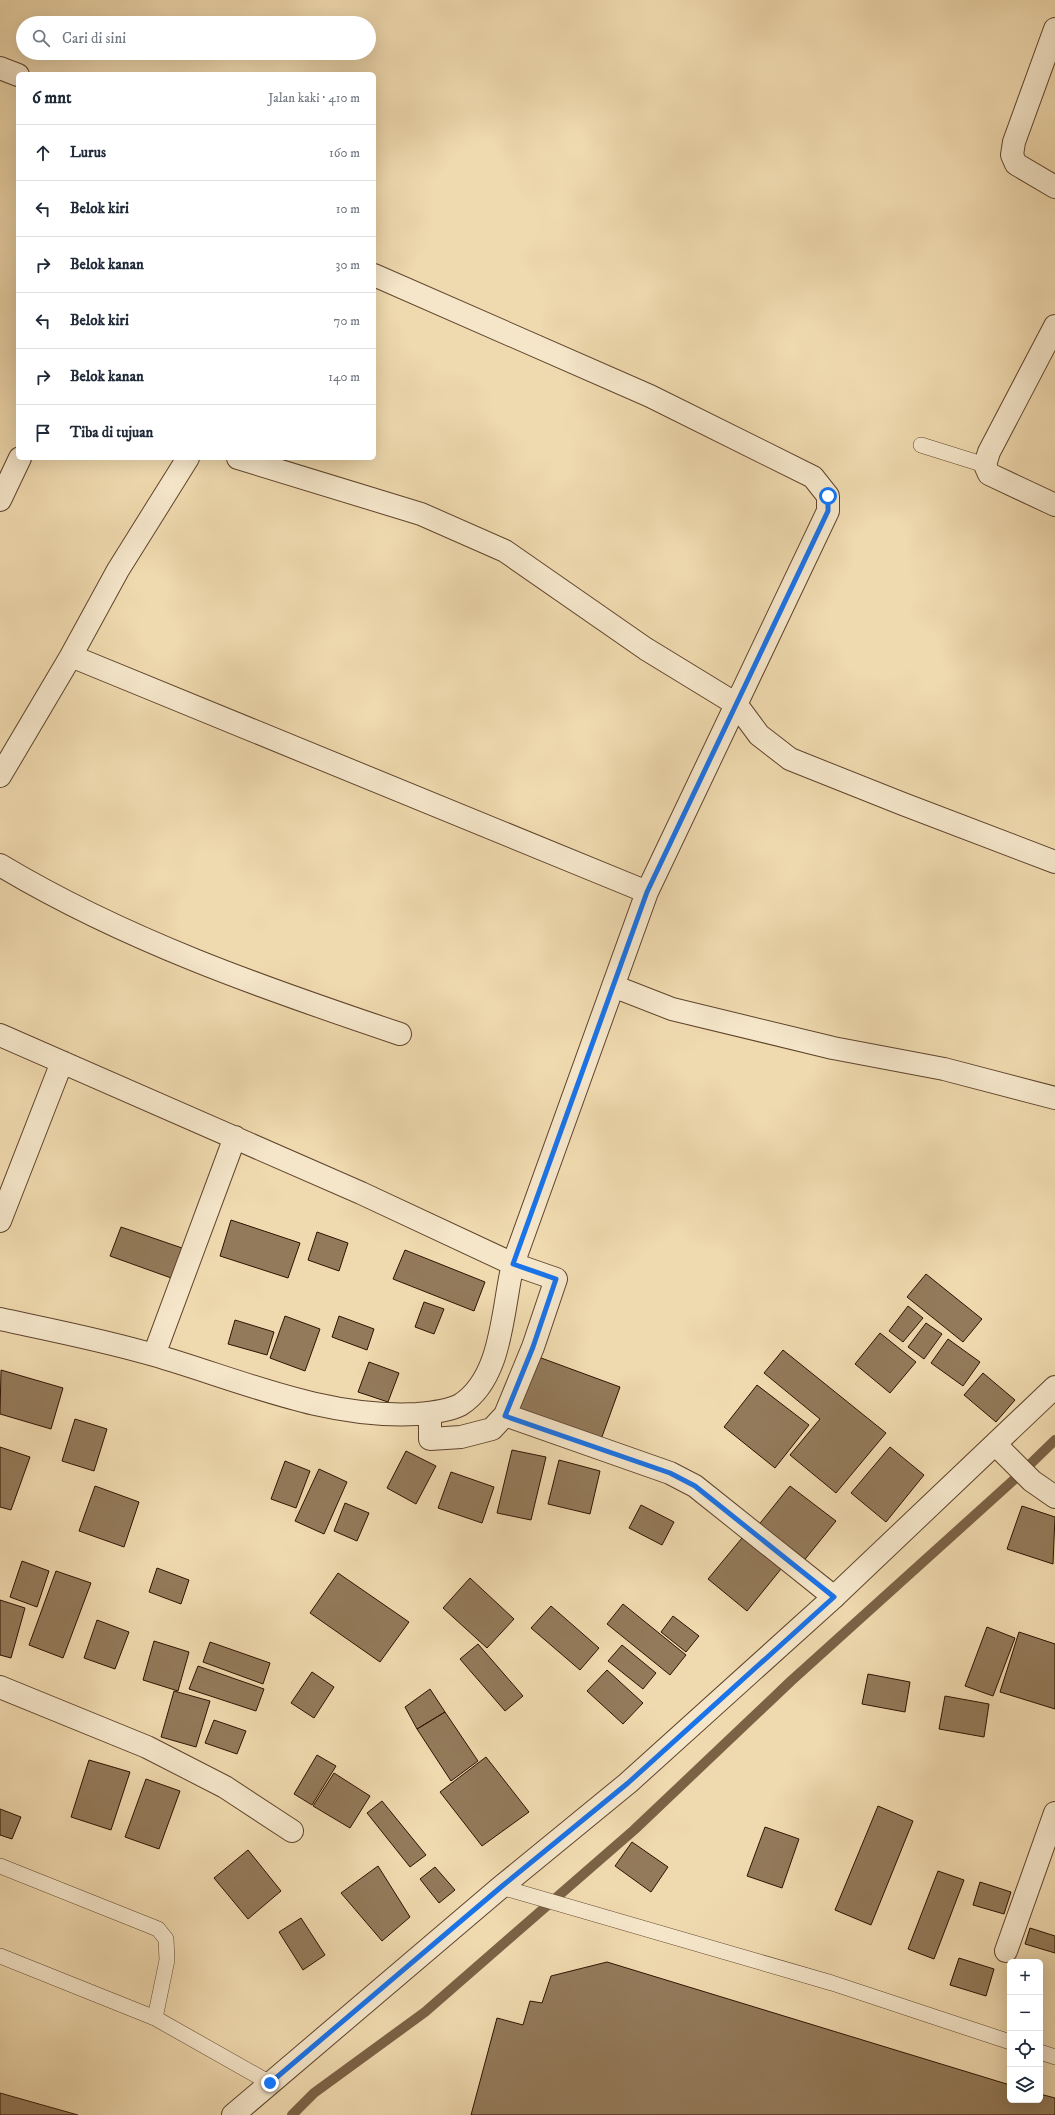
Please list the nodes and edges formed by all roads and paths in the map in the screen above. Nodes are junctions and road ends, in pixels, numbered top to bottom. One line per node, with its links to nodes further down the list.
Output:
1 (1055, 29): 4 (street)
2 (0, 68): 3 (street)
3 (16, 74)
4 (1055, 187)
5 (376, 276): 15 (street)
6 (1055, 326): 11 (street)
7 (921, 445): 11 (lane)
8 (19, 460): 12 (street)
9 (187, 460): 14 (street)
10 (245, 460): 15 (street)
11 (985, 465): 13 (street)
12 (0, 500)
13 (1055, 505)
14 (71, 656): 16 (street); 19 (street)
15 (736, 704): 17 (street); 19 (street)
16 (0, 776)
17 (1055, 862)
18 (0, 866): 21 (street)
19 (647, 892): 20 (street)
20 (613, 986): 24 (street); 27 (street)
21 (400, 1034)
22 (0, 1035): 23 (street)
23 (62, 1062): 25 (street); 26 (street)
24 (1055, 1098)
25 (235, 1138): 27 (street); 29 (street)
26 (0, 1221)
27 (513, 1264): 31 (street); 32 (street)
28 (0, 1318): 29 (street)
29 (154, 1355): 31 (street)
30 (1055, 1388): 33 (street)
31 (430, 1413): 32 (street)
32 (505, 1416): 35 (street)
33 (996, 1445): 34 (street); 35 (street)
34 (1055, 1497)
35 (834, 1597): 40 (street)
36 (0, 1687): 38 (street)
37 (1055, 1813): 41 (street)
38 (292, 1831)
39 (0, 1866): 43 (lane)
40 (501, 1887): 44 (lane); 47 (street)
41 (1006, 1951)
42 (0, 1956): 43 (lane)
43 (155, 2018): 47 (lane)
44 (1007, 2041)
45 (1043, 2053): 46 (lane)
46 (1055, 2057)
47 (270, 2083): 48 (street)
48 (234, 2115)

